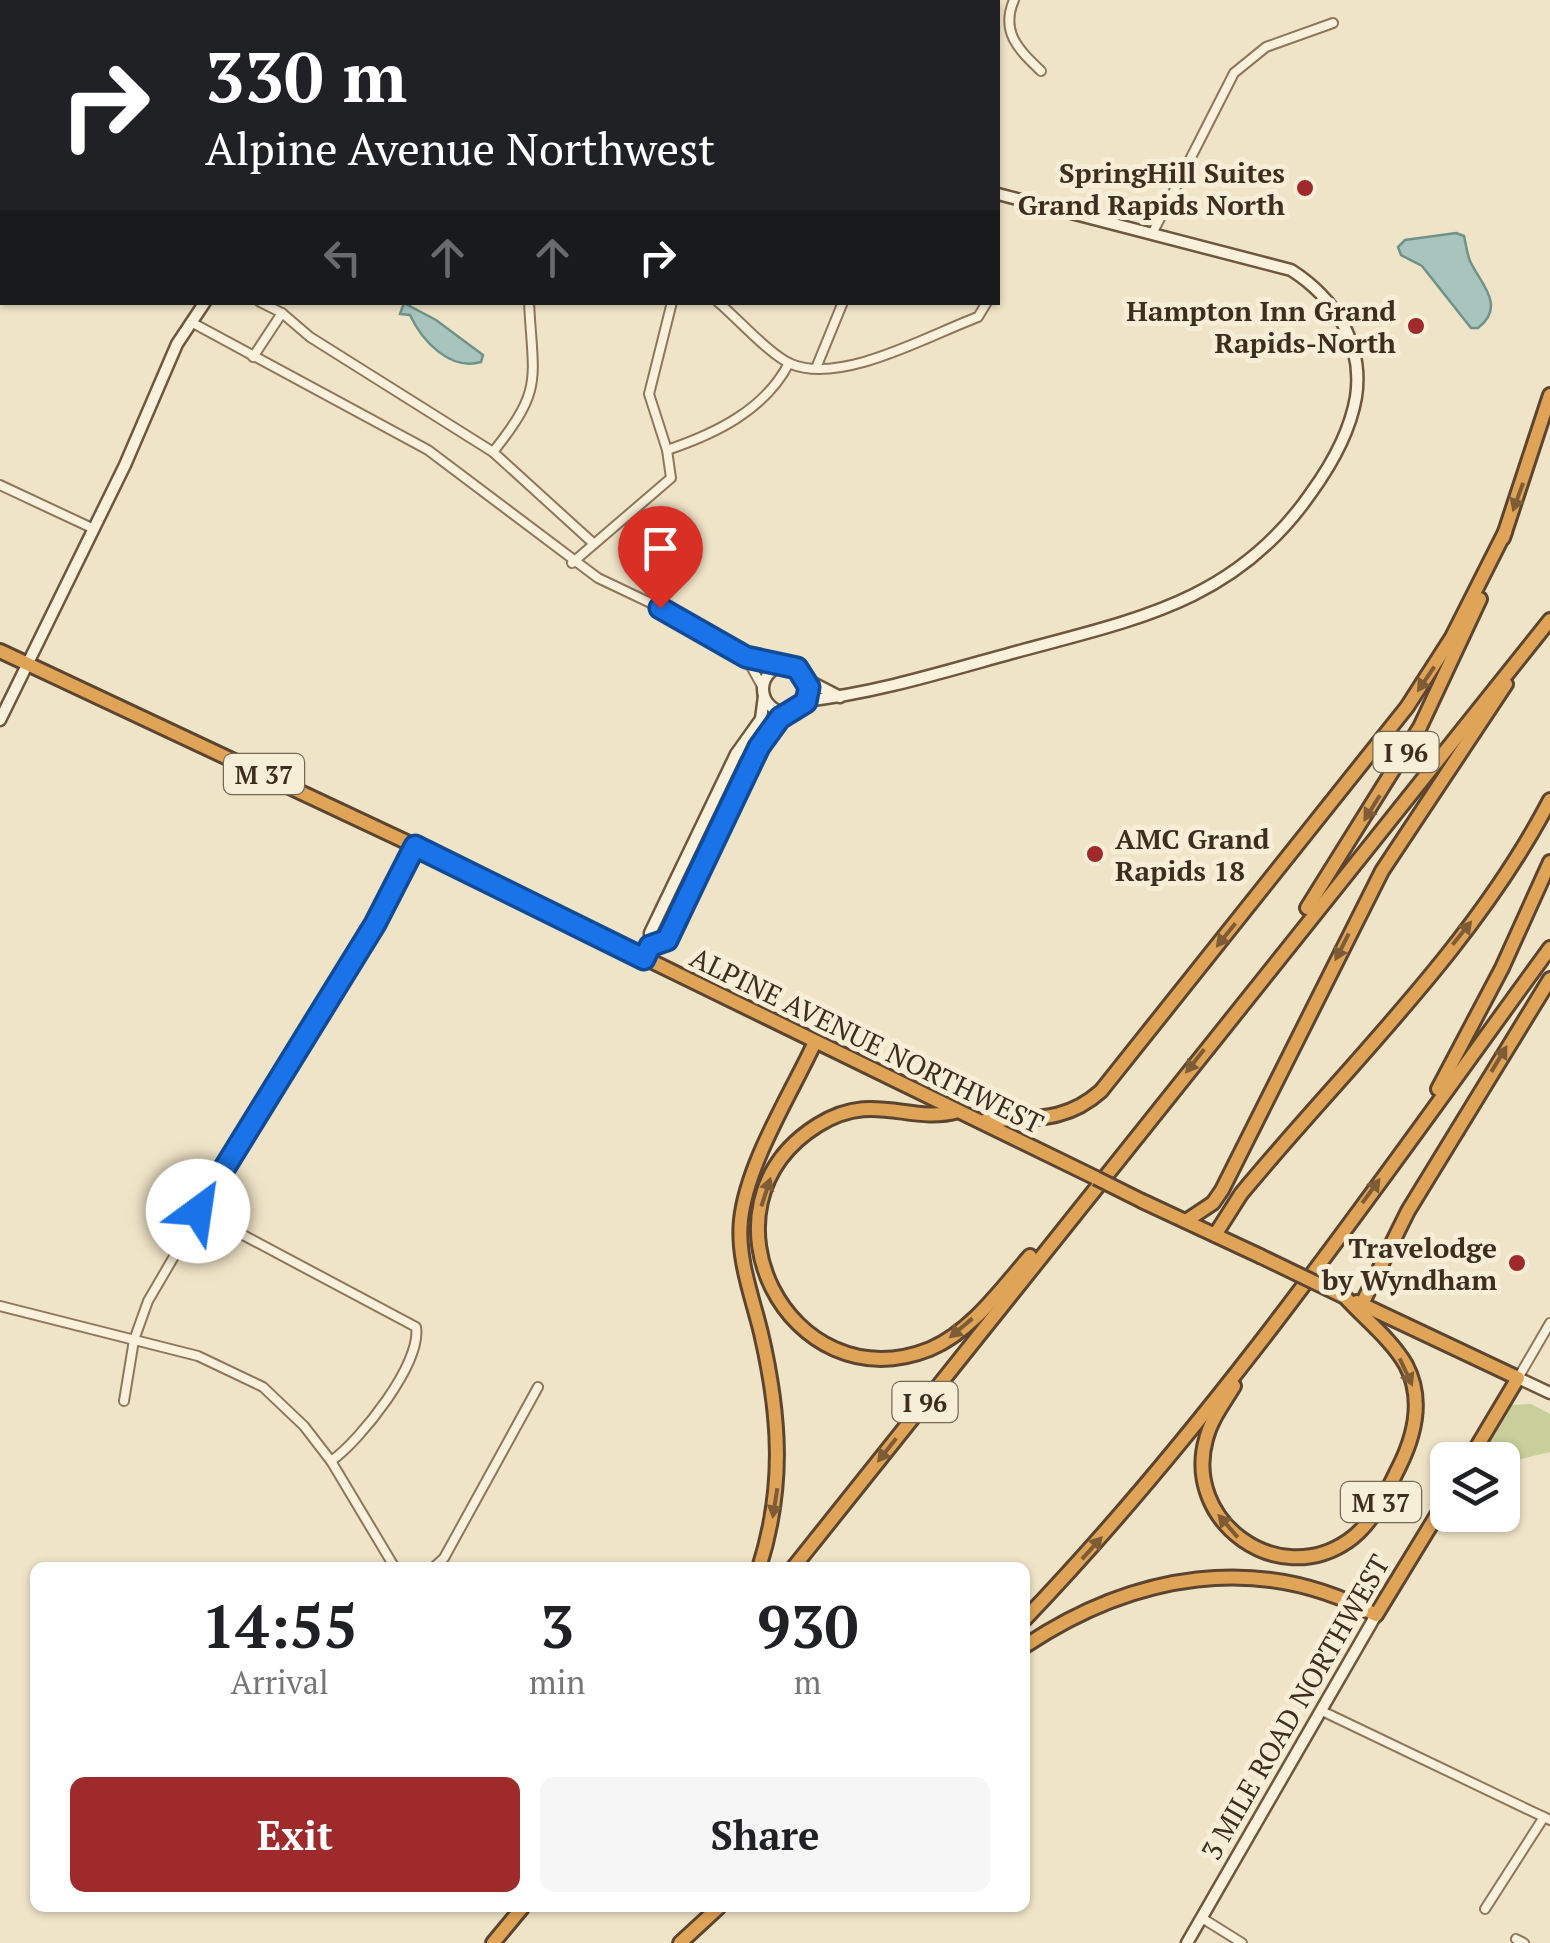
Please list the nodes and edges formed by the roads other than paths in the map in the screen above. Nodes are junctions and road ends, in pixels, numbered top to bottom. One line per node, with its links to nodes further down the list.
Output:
1 (1014, 0): 3 (street)
2 (1333, 23): 5 (street)
3 (1041, 71)
4 (1000, 195): 5 (street)
5 (1153, 232): 34 (street)
6 (203, 305): 14 (street)
7 (266, 305): 13 (street)
8 (671, 305): 19 (street)
9 (721, 305): 16 (street)
10 (843, 305): 17 (street)
11 (985, 305): 17 (street)
12 (529, 307): 20 (street)
13 (282, 313): 15 (street); 20 (street)
14 (191, 322): 15 (street); 22 (street)
15 (253, 357): 25 (street)
16 (789, 364): 17 (street); 19 (street)
17 (816, 368)
18 (1550, 394): 23 (highway, I 96, one-way to 23)
19 (668, 450): 24 (street)
20 (493, 452): 24 (street)
21 (0, 486): 22 (street)
22 (94, 530): 30 (street)
23 (1505, 532): 43 (highway, I 96, one-way to 43); 47 (highway, M 37, one-way to 47)
24 (592, 543): 25 (street)
25 (572, 563): 29 (street)
26 (1550, 620): 28 (highway)
27 (0, 652): 30 (highway, ALPINE AVENUE NORTHWEST / M 37)
28 (1521, 655): 43 (highway); 51 (highway, one-way to 51)
29 (746, 657): 31 (street); 33 (street)
30 (29, 664): 37 (street); 39 (highway, ALPINE AVENUE NORTHWEST / M 37)
31 (782, 666): 32 (street); 33 (street)
32 (808, 680): 34 (street); 35 (street)
33 (764, 692): 36 (street); 42 (street)
34 (840, 697): 35 (street)
35 (806, 702): 36 (street)
36 (794, 710): 42 (street)
37 (0, 720)
38 (1550, 800): 50 (highway, one-way to 38)
39 (415, 846): 42 (highway, ALPINE AVENUE NORTHWEST / M 37); 49 (street)
40 (1550, 862): 48 (highway)
41 (1550, 948): 48 (highway)
42 (647, 952): 45 (highway, ALPINE AVENUE NORTHWEST / M 37)
43 (1277, 957): 52 (highway, I 96, one-way to 52)
44 (1550, 979): 55 (highway, one-way to 44)
45 (815, 1042): 46 (highway, ALPINE AVENUE NORTHWEST / M 37); 69 (highway, one-way to 69)
46 (958, 1110): 47 (highway, ALPINE AVENUE NORTHWEST / M 37); 52 (highway, one-way to 46)
47 (980, 1121): 51 (highway, ALPINE AVENUE NORTHWEST / M 37, bridge)
48 (1412, 1135): 59 (highway, one-way to 48)
49 (198, 1211): 58 (street); 65 (street)
50 (1227, 1213): 51 (highway); 53 (highway)
51 (1186, 1221): 53 (highway, ALPINE AVENUE NORTHWEST / M 37)
52 (1056, 1236): 70 (highway, I 96, one-way to 70)
53 (1216, 1236): 54 (highway, ALPINE AVENUE NORTHWEST / M 37, bridge)
54 (1346, 1297): 55 (highway, ALPINE AVENUE NORTHWEST); 59 (highway, M 37, one-way to 59)
55 (1362, 1304): 60 (highway, ALPINE AVENUE NORTHWEST)
56 (0, 1306): 58 (street)
57 (1550, 1322): 60 (street)
58 (134, 1340): 63 (street); 65 (street)
59 (1250, 1353): 71 (highway, one-way to 59)
60 (1518, 1378): 62 (street, ALPINE AVENUE NORTHWEST); 64 (highway)
61 (538, 1388): 68 (street)
62 (1550, 1394)
63 (124, 1401)
64 (1480, 1442)
65 (330, 1461): 67 (street)
66 (1430, 1526): 72 (highway, 3 MILE ROAD NORTHWEST)
67 (391, 1562)
68 (440, 1562)
69 (761, 1562)
70 (798, 1562)
71 (1030, 1614)
72 (1376, 1615): 73 (highway); 74 (street, 3 MILE ROAD NORTHWEST)
73 (1030, 1643)
74 (1322, 1711): 75 (street); 79 (street, 3 MILE ROAD NORTHWEST)
75 (1547, 1818): 76 (street)
76 (1485, 1908)
77 (519, 1912): 80 (highway)
78 (714, 1912): 81 (highway)
79 (1202, 1918): 82 (street, 3 MILE ROAD NORTHWEST); 83 (street)
80 (493, 1943)
81 (680, 1943)
82 (1187, 1943)
83 (1242, 1943)

